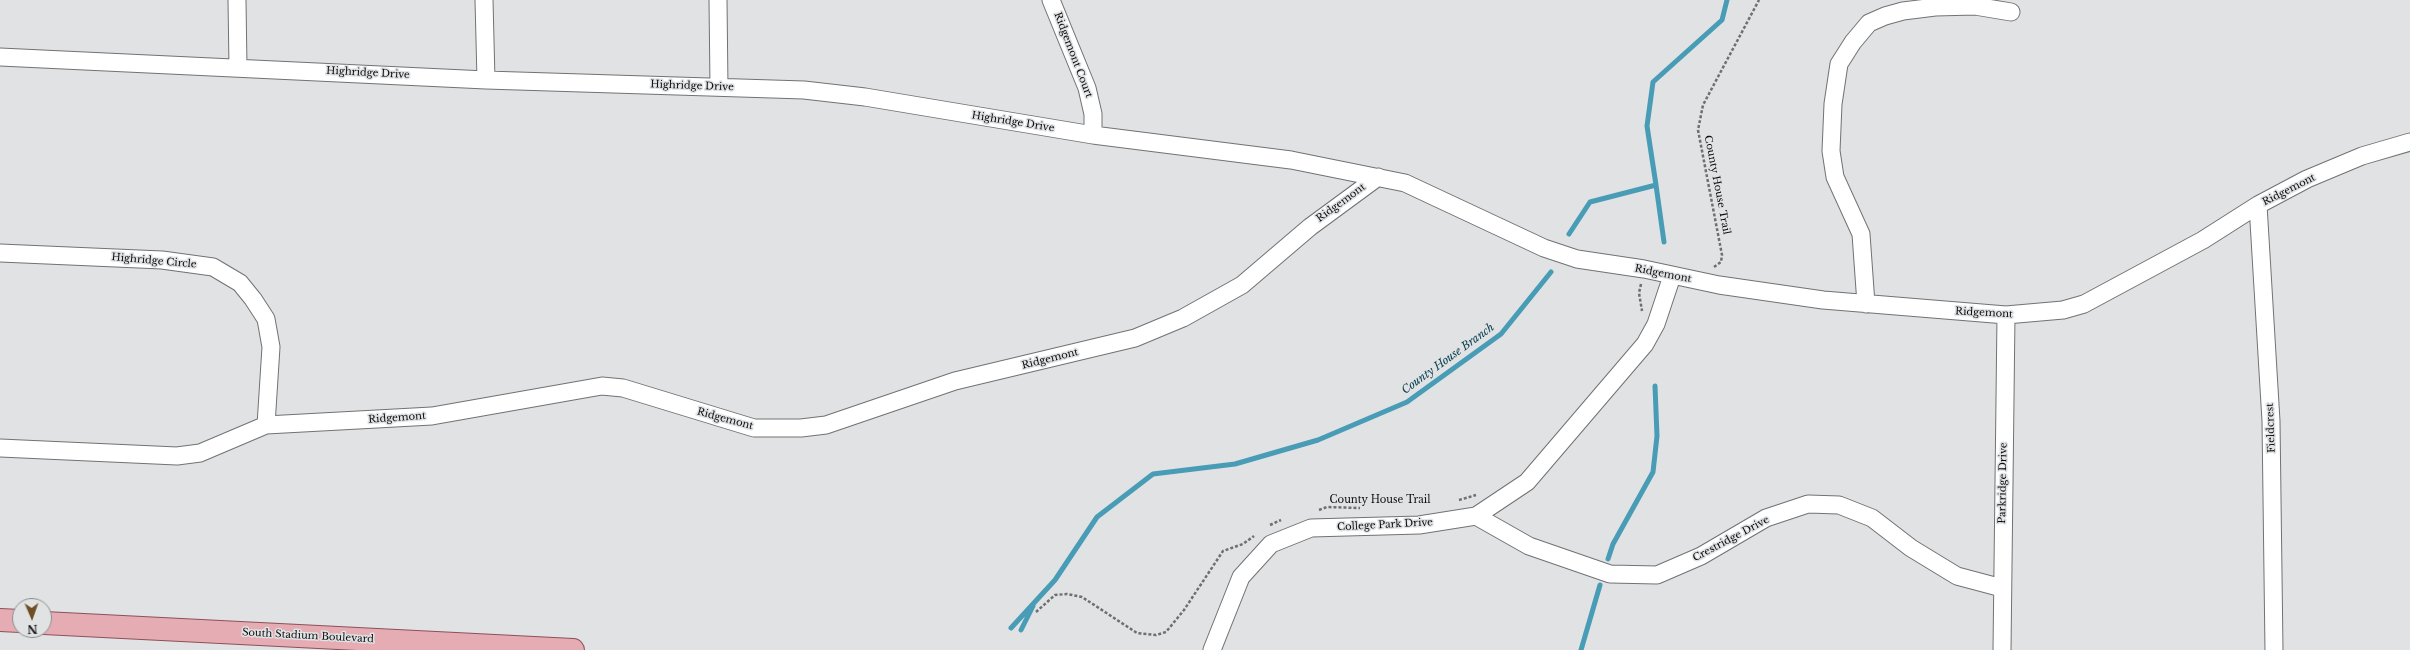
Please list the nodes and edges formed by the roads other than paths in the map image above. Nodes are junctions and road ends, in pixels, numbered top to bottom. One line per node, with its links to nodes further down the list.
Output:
1 (236, 0): 7 (street)
2 (484, 0): 8 (street)
3 (718, 0): 9 (street)
4 (1051, 0): 10 (street, Ridgemont Court)
5 (2012, 12): 16 (street)
6 (0, 57): 7 (street, Highridge Drive)
7 (238, 66): 8 (street, Highridge Drive)
8 (486, 80): 9 (street, Highridge Drive)
9 (719, 87): 10 (street, Highridge Drive)
10 (1093, 135): 12 (street, Highridge Drive)
11 (2410, 142): 13 (street, Ridgemont)
12 (1378, 177): 15 (street, Ridgemont); 18 (street, Ridgemont)
13 (2258, 205): 17 (street, Ridgemont); 28 (street, Fieldcrest)
14 (0, 252): 18 (street, Highridge Circle)
15 (1672, 276): 16 (street, Ridgemont); 20 (street, College Park Drive)
16 (1866, 304): 17 (street, Ridgemont)
17 (2006, 315): 21 (street, Parkridge Drive)
18 (266, 425): 19 (street)
19 (0, 448)
20 (1476, 516): 21 (street, Crestridge Drive); 26 (street, College Park Drive)
21 (2002, 588): 27 (street, Parkridge Drive)
22 (0, 620): 23 (main road)
23 (12, 621)
24 (52, 623): 25 (main road, South Stadium Boulevard)
25 (573, 650)
26 (1212, 650)
27 (2002, 650)
28 (2274, 650)

